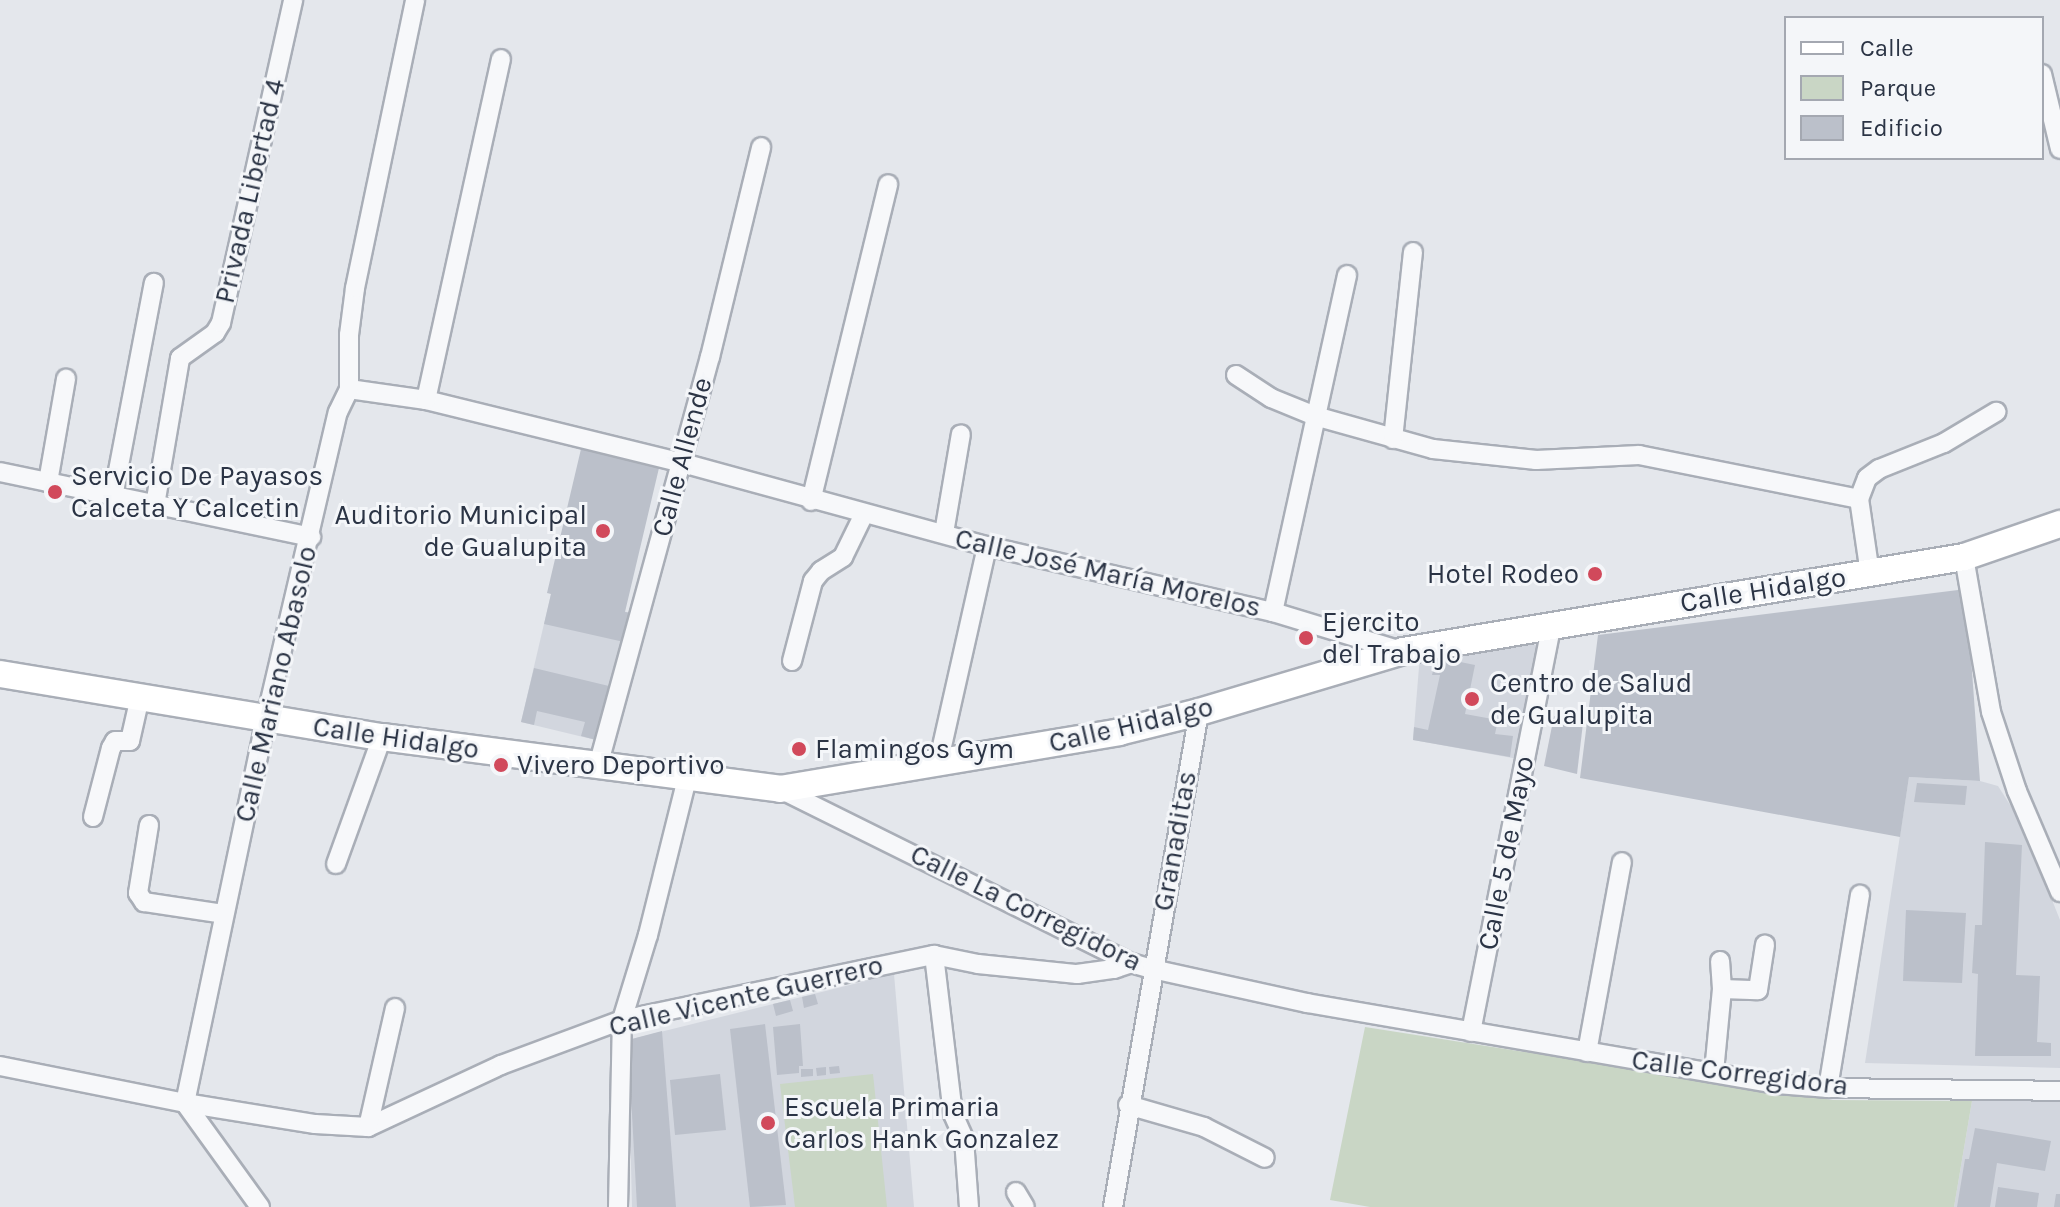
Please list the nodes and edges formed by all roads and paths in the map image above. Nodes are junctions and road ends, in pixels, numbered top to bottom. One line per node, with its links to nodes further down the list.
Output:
1 (293, 0): 25 (street, Privada Libertad 4)
2 (415, 0): 13 (street, Calle Mariano Abasolo)
3 (501, 59): 14 (street)
4 (2044, 82): 6 (street)
5 (761, 147): 19 (street, Calle Allende)
6 (2060, 149)
7 (888, 184): 24 (street)
8 (1413, 252): 18 (street)
9 (1347, 275): 16 (street)
10 (154, 283): 22 (street)
11 (1236, 375): 16 (street)
12 (66, 379): 21 (street)
13 (349, 389): 14 (street, Calle José María Morelos); 29 (street, Calle Mariano Abasolo)
14 (426, 400): 19 (street, Calle José María Morelos)
15 (1996, 412): 23 (street)
16 (1315, 416): 18 (street); 33 (street)
17 (961, 434): 28 (street)
18 (1393, 439): 23 (street)
19 (679, 462): 24 (street, Calle José María Morelos); 43 (street, Calle Allende)
20 (0, 472): 21 (street)
21 (48, 482): 22 (street)
22 (113, 497): 25 (street)
23 (1859, 499): 32 (street)
24 (811, 501): 26 (street, Calle José María Morelos)
25 (155, 505): 29 (street)
26 (864, 514): 28 (street, Calle José María Morelos); 36 (street)
27 (2060, 524): 31 (main road, Calle Hidalgo)
28 (944, 533): 30 (street, Calle José María Morelos)
29 (311, 537): 40 (street, Calle Mariano Abasolo)
30 (987, 546): 33 (street, Calle José María Morelos); 42 (street)
31 (1964, 557): 32 (main road, Calle Hidalgo); 50 (street)
32 (1870, 574): 34 (main road, Calle Hidalgo)
33 (1273, 612): 35 (street, Calle José María Morelos)
34 (1551, 627): 35 (main road, Calle Hidalgo); 61 (street, Calle 5 de Mayo)
35 (1403, 651): 39 (main road, Calle Hidalgo)
36 (792, 661)
37 (0, 674): 38 (main road, Calle Hidalgo)
38 (140, 697): 40 (main road, Calle Hidalgo); 46 (street)
39 (1199, 712): 42 (main road, Calle Hidalgo); 57 (street, Granaditas)
40 (266, 718): 41 (main road, Calle Hidalgo); 52 (street, Calle Mariano Abasolo)
41 (382, 737): 43 (main road, Calle Hidalgo); 49 (street)
42 (938, 764): 45 (main road, Calle Hidalgo)
43 (598, 766): 44 (main road, Calle Hidalgo)
44 (687, 779): 45 (main road, Calle Hidalgo); 60 (street)
45 (780, 789): 56 (street, Calle La Corregidora)
46 (93, 817)
47 (149, 825): 52 (street)
48 (1622, 862): 62 (street)
49 (336, 864)
50 (2060, 892)
51 (1860, 895): 65 (street)
52 (224, 914): 67 (street, Calle Mariano Abasolo)
53 (1765, 945): 58 (street)
54 (934, 955): 56 (street, Calle Vicente Guerrero); 60 (street, Calle Vicente Guerrero); 73 (street)
55 (1720, 961): 58 (street)
56 (1131, 963): 57 (street, Calle La Corregidora)
57 (1152, 969): 61 (street, Calle La Corregidora); 68 (street, Granaditas)
58 (1722, 989): 64 (street)
59 (395, 1008): 69 (street)
60 (622, 1020): 69 (street, Calle Vicente Guerrero); 72 (street)
61 (1471, 1032): 62 (street, Calle Corregidora)
62 (1587, 1052): 64 (street, Calle Corregidora)
63 (0, 1066): 67 (street, Calle Vicente Guerrero)
64 (1714, 1072): 65 (street, Calle Corregidora)
65 (1828, 1088): 66 (street, Calle Corregidora)
66 (2060, 1091)
67 (185, 1103): 69 (street, Calle Vicente Guerrero); 71 (street)
68 (1128, 1105): 70 (street); 74 (street, Granaditas)
69 (368, 1127)
70 (1265, 1158)
71 (260, 1207)
72 (618, 1207)
73 (969, 1207)
74 (1113, 1207)

